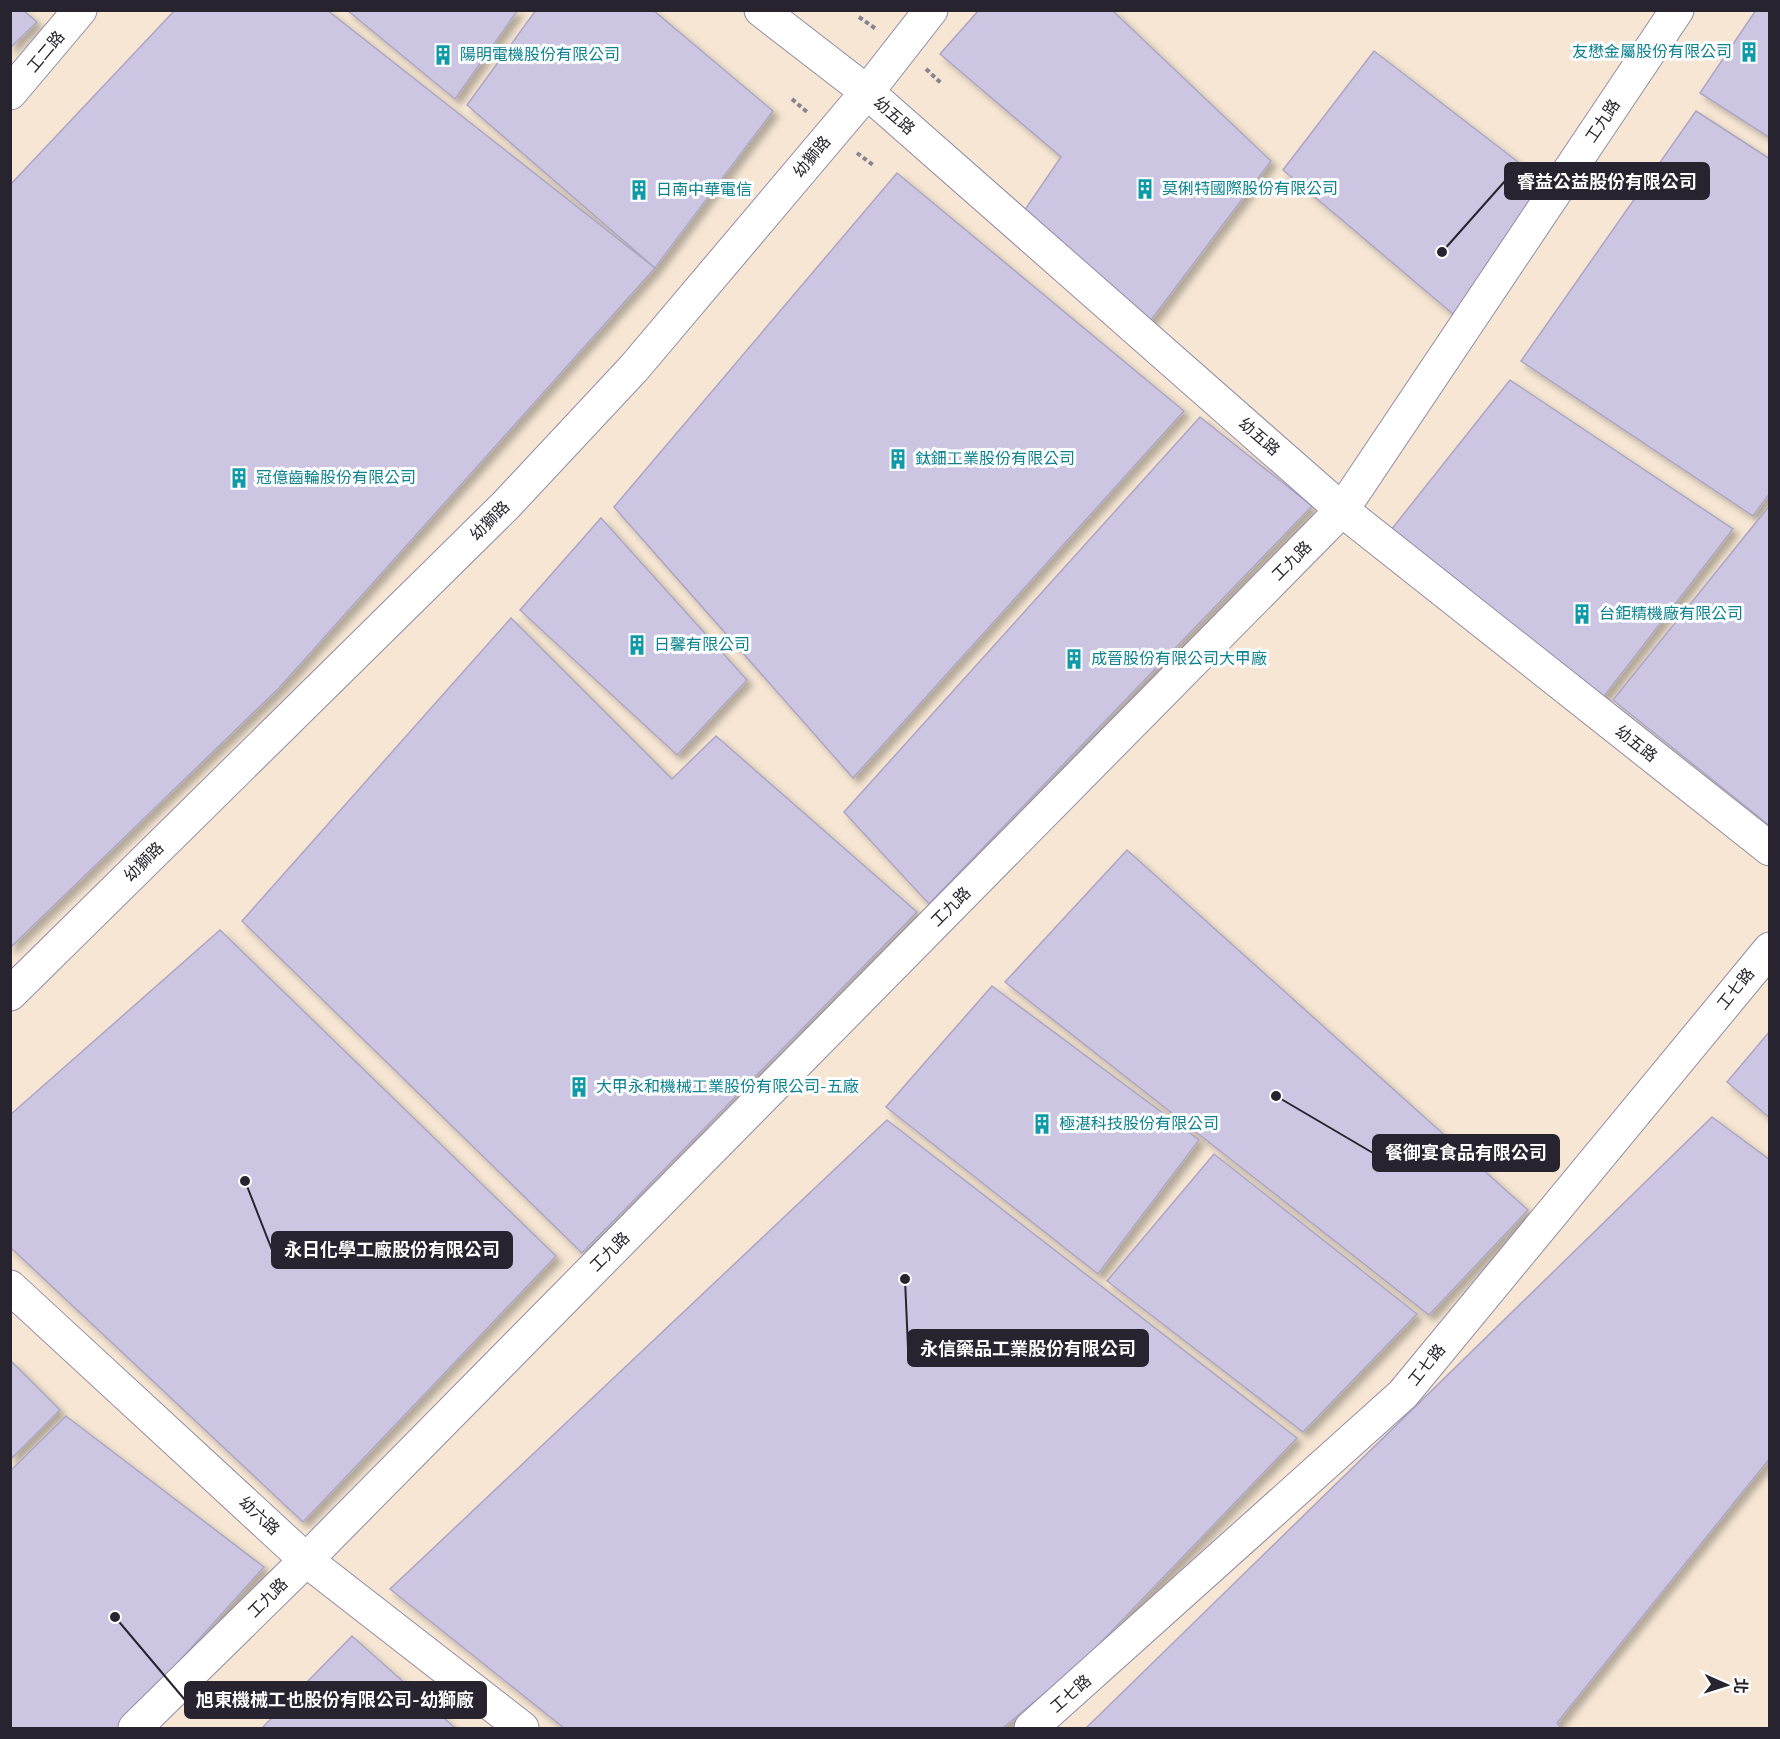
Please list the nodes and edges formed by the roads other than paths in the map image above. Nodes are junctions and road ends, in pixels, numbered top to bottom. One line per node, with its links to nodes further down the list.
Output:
1 (80, 10): 6 (street, 工二路)
2 (761, 10): 5 (street, 幼五路)
3 (931, 10): 5 (street, 幼獅路)
4 (1677, 10): 7 (street, 工九路)
5 (867, 92): 7 (street, 幼五路); 10 (street, 幼獅路)
6 (10, 93)
7 (1342, 510): 8 (street, 幼五路); 12 (street, 工九路)
8 (1770, 849)
9 (1770, 949): 15 (street, 工七路)
10 (10, 994)
11 (10, 1287): 12 (street, 幼六路)
12 (306, 1560): 13 (street, 工九路); 14 (street, 幼六路)
13 (135, 1728)
14 (522, 1728)
15 (1031, 1728)

